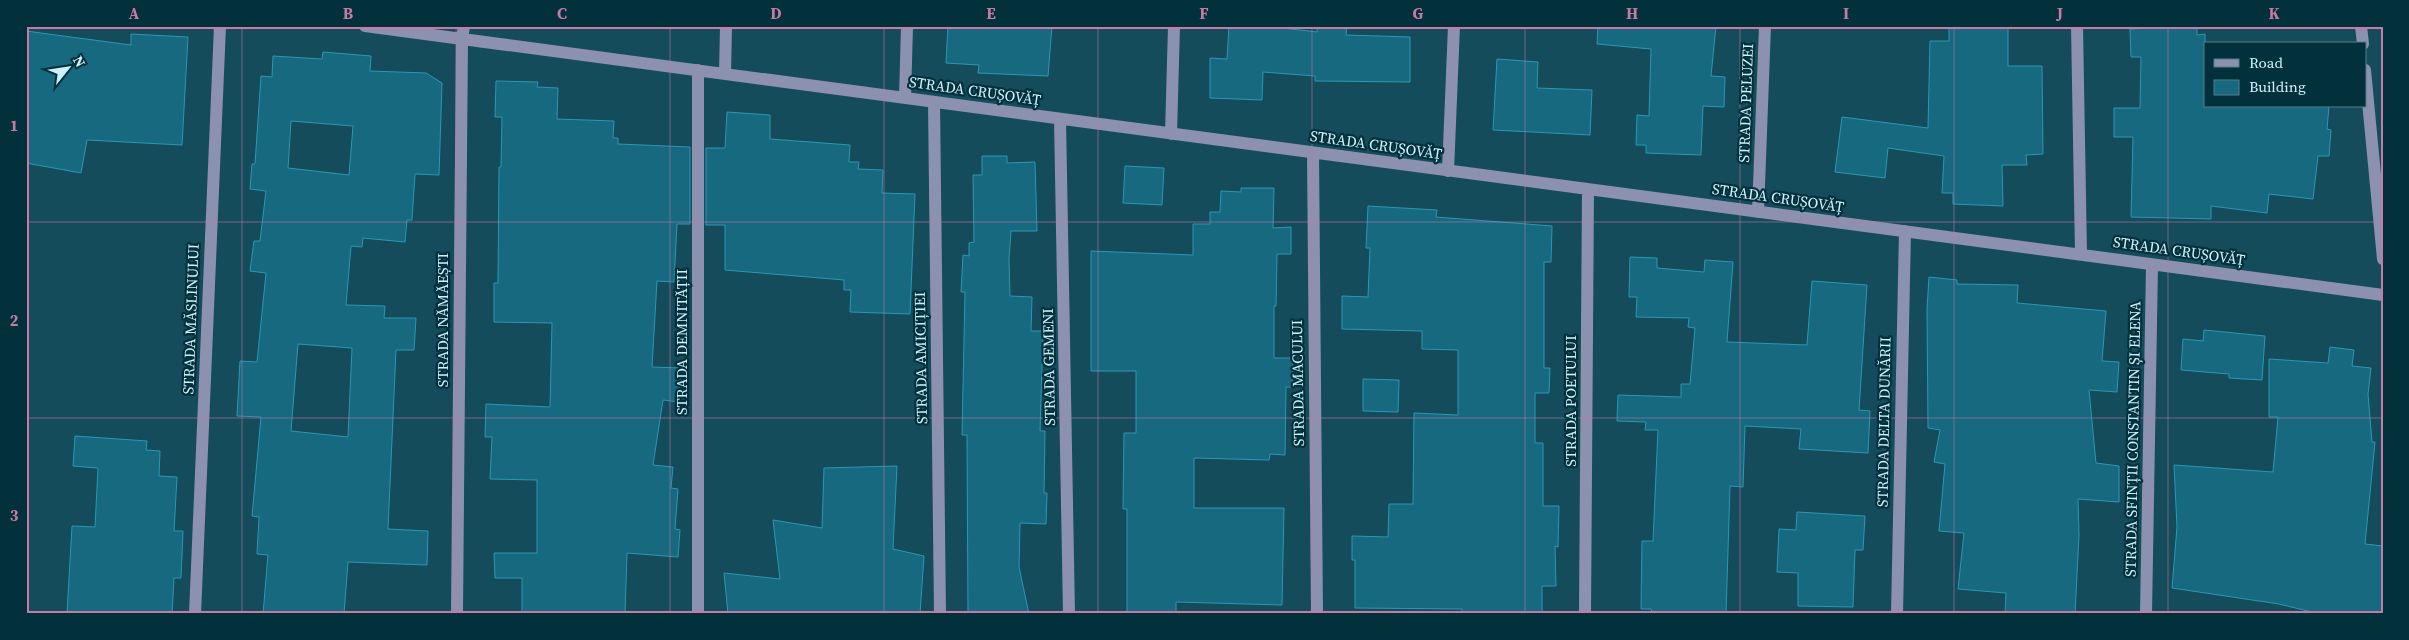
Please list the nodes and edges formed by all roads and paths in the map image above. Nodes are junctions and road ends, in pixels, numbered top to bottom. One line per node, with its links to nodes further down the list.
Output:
1 (220, 26): 28 (street, STRADA MĂSLINULUI)
2 (366, 26): 10 (street, STRADA CRUȘOVĂȚ)
3 (726, 26): 13 (street)
4 (908, 26): 15 (street)
5 (1174, 26): 18 (street)
6 (1454, 26): 20 (street)
7 (1765, 26): 22 (street, STRADA PELUZEI)
8 (2077, 26): 24 (street)
9 (2361, 26): 11 (street)
10 (463, 33): 12 (street, STRADA CRUȘOVĂȚ); 29 (street, STRADA NĂMĂEȘTI)
11 (2363, 42)
12 (698, 70): 13 (street, STRADA CRUȘOVĂȚ); 30 (street, STRADA DEMNITĂȚII)
13 (725, 74): 15 (street, STRADA CRUȘOVĂȚ)
14 (2366, 80): 25 (street)
15 (905, 98): 16 (street, STRADA CRUȘOVĂȚ)
16 (934, 102): 17 (street, STRADA CRUȘOVĂȚ); 31 (street, STRADA AMICIȚIEI)
17 (1060, 119): 18 (street, STRADA CRUȘOVĂȚ); 32 (street, STRADA GEMENI)
18 (1171, 134): 19 (street, STRADA CRUȘOVĂȚ)
19 (1312, 152): 20 (street, STRADA CRUȘOVĂȚ); 33 (street, STRADA MACULUI)
20 (1448, 171): 21 (street, STRADA CRUȘOVĂȚ)
21 (1588, 189): 22 (street, STRADA CRUȘOVĂȚ); 34 (street, STRADA POETULUI)
22 (1758, 212): 23 (street, STRADA CRUȘOVĂȚ)
23 (1905, 232): 24 (street, STRADA CRUȘOVĂȚ); 35 (street, STRADA DELTA DUNĂRII)
24 (2081, 254): 26 (street, STRADA CRUȘOVĂȚ)
25 (2383, 259)
26 (2152, 265): 27 (street, STRADA CRUȘOVĂȚ); 36 (street, STRADA SFINȚII CONSTANTIN ȘI ELENA)
27 (2383, 295)
28 (195, 614)
29 (457, 614)
30 (698, 614)
31 (940, 614)
32 (1069, 614)
33 (1318, 614)
34 (1585, 614)
35 (1897, 614)
36 (2146, 614)

